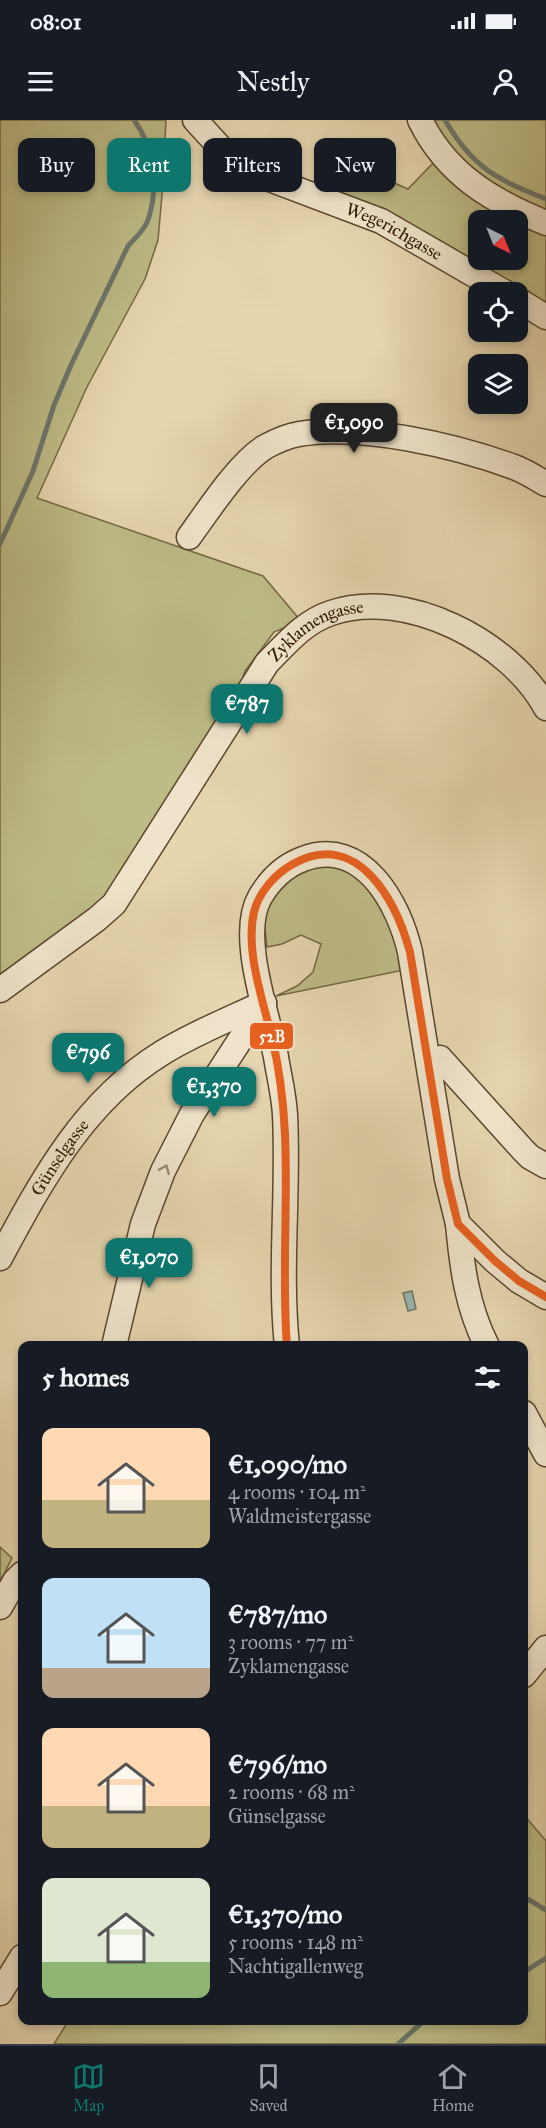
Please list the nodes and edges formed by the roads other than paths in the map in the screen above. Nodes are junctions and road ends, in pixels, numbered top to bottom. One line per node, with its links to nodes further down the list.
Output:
1 (195, 120): 4 (street, Wegerichgasse)
2 (420, 120): 3 (street)
3 (546, 223)
4 (487, 282)
5 (528, 306): 6 (street)
6 (546, 317)
7 (546, 484): 8 (street)
8 (189, 537)
9 (546, 708): 10 (street, Zyklamengasse)
10 (0, 990)
11 (264, 1003): 14 (street); 15 (street, Günselgasse); 17 (street, one-way to 11); 18 (street)
12 (440, 1058): 13 (street)
13 (546, 1166)
14 (458, 1224): 16 (street); 19 (street)
15 (0, 1258)
16 (546, 1297)
17 (115, 1341)
18 (286, 1341)
19 (485, 1341)
20 (528, 1420): 21 (street)
21 (546, 1454)
22 (18, 1578): 23 (street)
23 (0, 1607)
24 (546, 1648): 25 (street)
25 (528, 1670)
26 (18, 1964): 27 (street)
27 (0, 1993)

